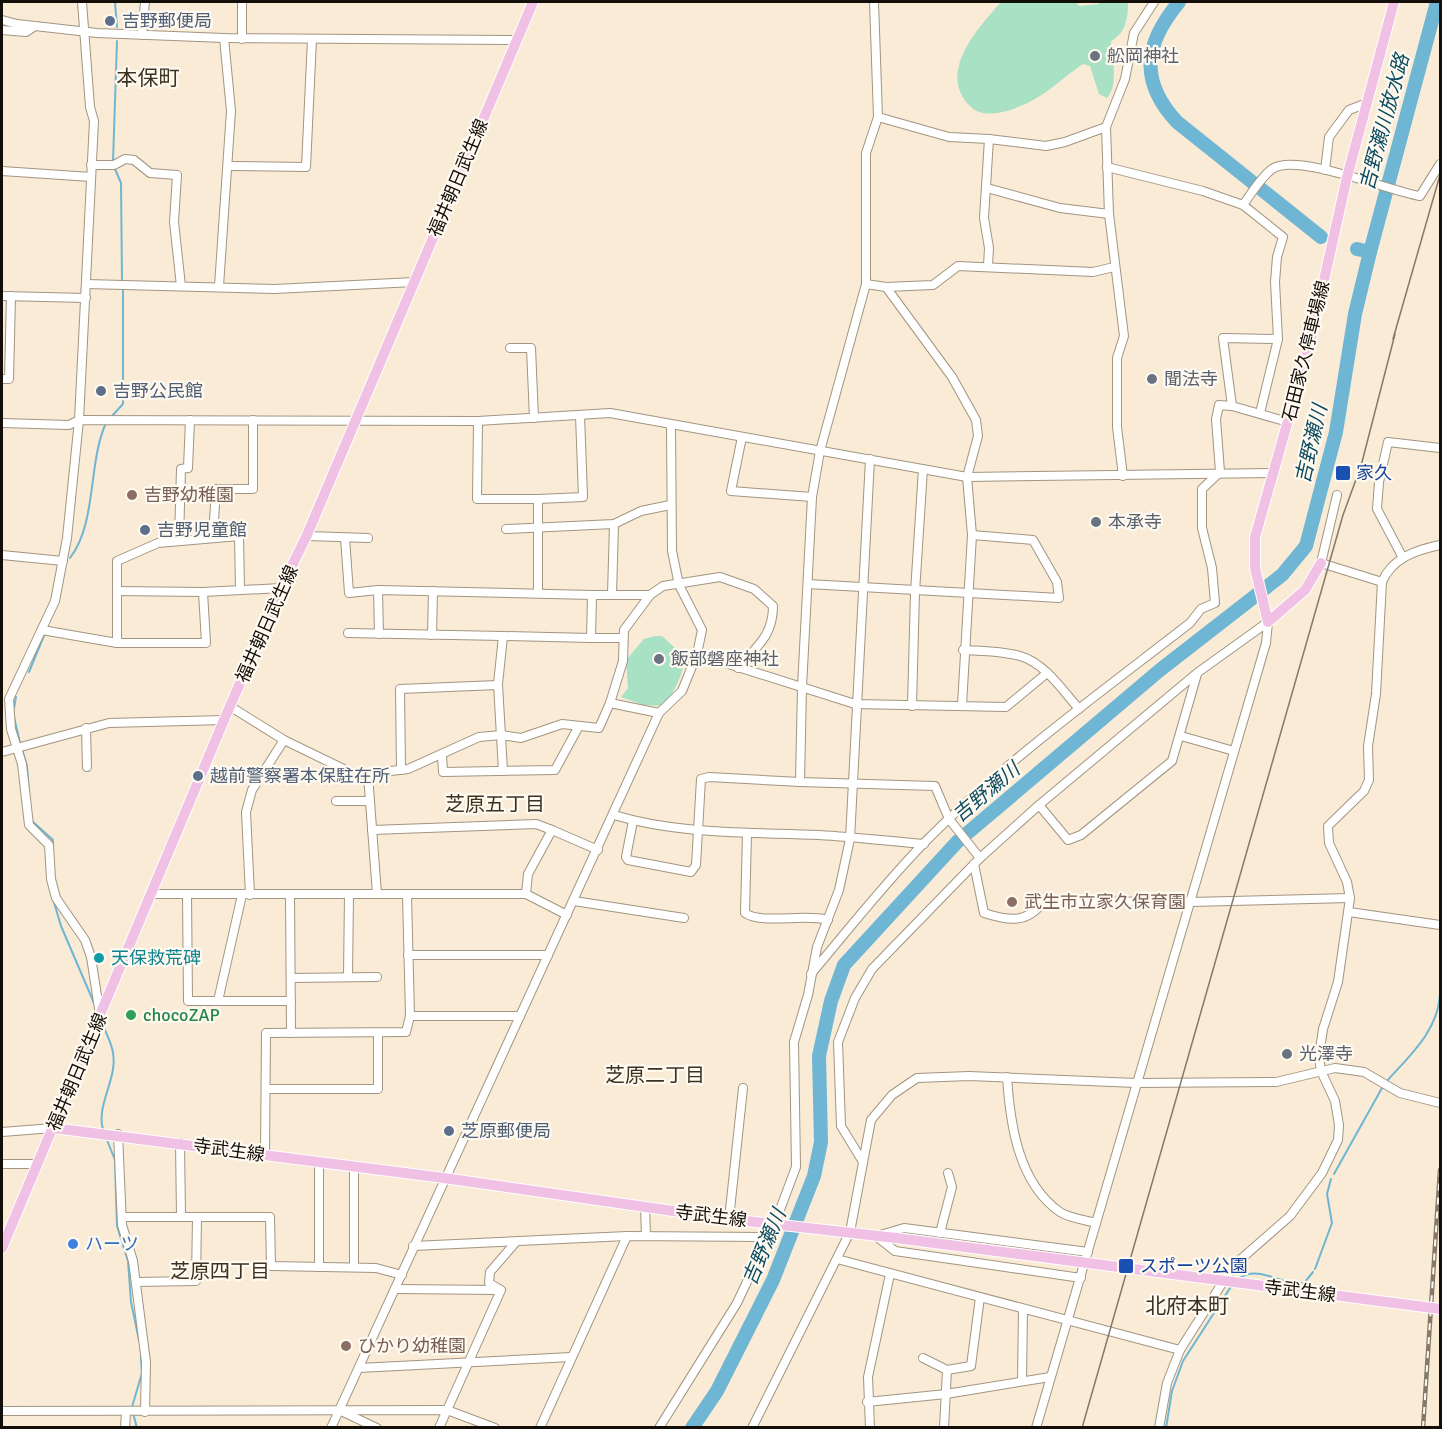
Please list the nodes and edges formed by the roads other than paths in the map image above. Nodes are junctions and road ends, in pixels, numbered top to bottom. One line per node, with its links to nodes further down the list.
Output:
1 (82, 2): 11 (street)
2 (145, 2): 12 (street)
3 (242, 2): 14 (street)
4 (533, 2): 16 (main road, 福井朝日武生線)
5 (874, 2): 18 (street)
6 (1154, 2): 19 (street)
7 (1394, 2): 17 (main road, 石田家久停車場線)
8 (2, 20): 9 (street)
9 (35, 26): 10 (street); 11 (street)
10 (2, 30)
11 (86, 31): 12 (street); 22 (street)
12 (142, 35): 13 (street)
13 (224, 39): 14 (street); 23 (street)
14 (243, 39): 15 (street)
15 (312, 39): 16 (street); 23 (street)
16 (517, 40): 34 (main road, 福井朝日武生線)
17 (1367, 103): 25 (street); 28 (main road, 石田家久停車場線)
18 (878, 117): 20 (street); 36 (street)
19 (1106, 127): 20 (street); 24 (street)
20 (989, 139): 29 (street)
21 (1440, 164): 28 (street)
22 (91, 165): 27 (street); 37 (street)
23 (228, 166): 38 (street)
24 (1107, 167): 30 (street); 31 (street)
25 (1325, 170): 28 (street); 30 (street)
26 (2, 171): 27 (street)
27 (91, 177): 35 (street)
28 (1347, 177): 54 (main road, 石田家久停車場線)
29 (987, 188): 31 (street); 32 (street)
30 (1243, 205): 42 (street)
31 (1108, 214): 33 (street)
32 (988, 266): 33 (street); 39 (street)
33 (1114, 267): 65 (street)
34 (414, 282): 38 (street); 48 (main road, 福井朝日武生線)
35 (86, 284): 37 (street); 41 (street)
36 (866, 284): 39 (street); 59 (street)
37 (181, 286): 38 (street)
38 (219, 286)
39 (886, 287): 64 (street)
40 (6, 296): 41 (street); 44 (street)
41 (86, 298): 50 (street)
42 (1278, 339): 45 (street); 46 (street)
43 (510, 348): 49 (street)
44 (2, 379)
45 (1232, 405): 46 (street); 62 (street)
46 (1260, 413): 54 (street)
47 (580, 415): 49 (street); 56 (street); 68 (street)
48 (355, 418): 52 (street); 53 (street); 75 (main road, 福井朝日武生線)
49 (534, 418): 53 (street)
50 (79, 420): 51 (street); 55 (street); 82 (street)
51 (190, 420): 52 (street); 78 (street)
52 (253, 420): 74 (street)
53 (478, 421): 68 (street)
54 (1288, 422): 63 (main road, 石田家久停車場線)
55 (2, 423)
56 (671, 425): 57 (street); 69 (street)
57 (742, 437): 59 (street); 67 (street)
58 (1440, 448): 81 (street)
59 (820, 451): 60 (street); 67 (street)
60 (870, 459): 61 (street); 88 (street)
61 (923, 469): 64 (street); 94 (street)
62 (1220, 472): 63 (street); 65 (street); 121 (street)
63 (1273, 473): 100 (main road, 石田家久停車場線)
64 (967, 477): 65 (street); 73 (street)
65 (1123, 477)
66 (1337, 495): 83 (street)
67 (813, 497): 85 (street)
68 (538, 499): 71 (street)
69 (670, 505): 70 (street); 86 (street)
70 (615, 524): 71 (street); 98 (street)
71 (538, 528): 72 (street); 95 (street)
72 (506, 529)
73 (972, 535): 96 (street); 96 (street)
74 (213, 536): 78 (street); 89 (street)
75 (307, 536): 76 (street); 87 (main road, 福井朝日武生線)
76 (345, 538): 77 (street); 90 (street)
77 (368, 538)
78 (179, 540): 91 (street)
79 (1440, 545): 81 (street)
80 (2, 555): 82 (street)
81 (1403, 558): 84 (street)
82 (63, 561): 101 (street)
83 (1321, 563): 84 (street); 100 (main road)
84 (1382, 582): 161 (street)
85 (808, 584): 88 (street); 115 (street)
86 (679, 585): 99 (street); 110 (street); 111 (street)
87 (281, 588): 89 (street); 120 (main road, 福井朝日武生線)
88 (862, 588): 94 (street); 117 (street)
89 (240, 589): 93 (street)
90 (378, 590): 92 (street); 103 (street)
91 (117, 591): 93 (street); 108 (street)
92 (433, 591): 95 (street); 104 (street)
93 (203, 592): 108 (street)
94 (915, 592): 96 (street); 119 (street)
95 (538, 593): 97 (street)
96 (968, 593): 109 (street)
97 (592, 595): 98 (street); 106 (street)
98 (612, 595): 99 (street)
99 (650, 595): 107 (street)
100 (1268, 622): 113 (street); 130 (street)
101 (42, 630): 108 (street); 129 (street)
102 (348, 633): 103 (street)
103 (379, 634): 104 (street)
104 (432, 635): 105 (street)
105 (503, 636): 106 (street); 114 (street)
106 (591, 638): 107 (street)
107 (623, 638): 116 (street)
108 (117, 643)
109 (963, 650): 112 (street); 118 (street)
110 (697, 654): 111 (street); 122 (street)
111 (738, 668): 115 (street)
112 (1047, 673): 118 (street); 121 (street)
113 (1197, 674): 127 (street); 141 (street)
114 (498, 685): 126 (street); 134 (street)
115 (802, 687): 117 (street); 137 (street)
116 (610, 703): 122 (street); 124 (street)
117 (855, 704): 119 (street); 138 (street)
118 (962, 705): 119 (street)
119 (912, 706)
120 (231, 707): 123 (main road, 福井朝日武生線); 128 (street)
121 (1079, 709): 143 (street)
122 (659, 713): 142 (street)
123 (224, 720): 125 (street); 153 (main road, 福井朝日武生線)
124 (579, 726): 126 (street); 135 (street)
125 (87, 728): 129 (street); 133 (street)
126 (501, 735): 132 (street); 135 (street)
127 (1181, 736): 130 (street); 141 (street)
128 (284, 740): 136 (street); 158 (street)
129 (18, 747): 131 (street); 179 (street)
130 (1234, 751): 163 (street)
131 (2, 752)
132 (442, 755): 134 (street); 135 (street)
133 (87, 767)
134 (401, 770): 136 (street)
135 (503, 771)
136 (368, 775): 140 (street)
137 (800, 782): 138 (street); 146 (street)
138 (854, 783): 143 (street); 149 (street)
139 (336, 801): 140 (street)
140 (369, 801): 147 (street)
141 (1039, 805): 152 (street)
142 (614, 815): 144 (street); 151 (street)
143 (949, 819): 150 (street); 152 (street)
144 (633, 821): 146 (street); 146 (street)
145 (552, 830): 147 (street); 151 (street); 156 (street)
146 (697, 830): 148 (street)
147 (372, 831): 155 (street)
148 (747, 833): 149 (street); 167 (street)
149 (850, 839): 150 (street); 167 (street)
150 (924, 844): 171 (street)
151 (597, 850): 162 (street)
152 (977, 861): 163 (street); 194 (street)
153 (151, 894): 157 (street); 179 (main road, 福井朝日武生線)
154 (349, 894): 155 (street); 159 (street); 172 (street)
155 (377, 894): 160 (street)
156 (526, 894): 160 (street); 165 (street)
157 (187, 895): 158 (street); 175 (street)
158 (246, 895): 159 (street); 175 (street)
159 (290, 895): 174 (street)
160 (407, 895): 169 (street)
161 (1350, 898): 163 (street); 164 (street)
162 (574, 901): 165 (street); 166 (street)
163 (1190, 902): 184 (street)
164 (1349, 912): 168 (street); 182 (street)
165 (567, 915): 170 (street)
166 (684, 918)
167 (828, 920): 171 (street)
168 (1440, 925)
169 (408, 955): 170 (street); 177 (street)
170 (548, 956): 178 (street)
171 (812, 974): 206 (street)
172 (348, 977): 173 (street); 174 (street)
173 (376, 977)
174 (291, 978): 176 (street)
175 (218, 1001): 176 (street)
176 (291, 1001): 180 (street)
177 (410, 1016): 178 (street); 181 (street)
178 (520, 1016): 199 (street)
179 (100, 1017): 188 (main road, 福井朝日武生線)
180 (291, 1034): 181 (street); 186 (street)
181 (378, 1034): 186 (street)
182 (1321, 1071): 184 (street); 187 (street); 229 (street)
183 (1008, 1077): 184 (street); 194 (street); 205 (street)
184 (1136, 1083): 205 (street)
185 (743, 1088): 204 (street)
186 (267, 1089): 192 (street)
187 (1440, 1103)
188 (53, 1128): 189 (street); 190 (main road, 寺武生線); 196 (main road, 福井朝日武生線)
189 (2, 1132)
190 (118, 1134): 191 (main road, 寺武生線); 202 (street)
191 (180, 1143): 192 (main road, 寺武生線); 201 (street)
192 (265, 1155): 193 (main road, 寺武生線)
193 (319, 1162): 197 (main road, 寺武生線); 218 (street)
194 (863, 1162): 207 (street)
195 (2, 1164): 196 (street)
196 (37, 1164): 214 (main road, 福井朝日武生線)
197 (354, 1166): 199 (main road, 寺武生線); 217 (street)
198 (948, 1173): 208 (street)
199 (444, 1178): 200 (main road, 寺武生線); 213 (street)
200 (645, 1207): 204 (main road, 寺武生線); 210 (street)
201 (181, 1216): 202 (street); 203 (street)
202 (122, 1217): 222 (street)
203 (197, 1217): 218 (street); 222 (street)
204 (729, 1219): 206 (main road, 寺武生線)
205 (1096, 1223): 215 (street)
206 (779, 1224): 207 (main road, 寺武生線)
207 (846, 1232): 211 (main road, 寺武生線); 216 (street)
208 (940, 1233): 211 (street); 215 (street)
209 (627, 1236): 210 (street); 212 (street); 230 (street)
210 (646, 1236): 250 (street)
211 (876, 1236): 221 (street); 226 (main road, 寺武生線, bridge)
212 (516, 1242): 213 (street); 224 (street)
213 (413, 1246): 220 (street)
214 (2, 1248)
215 (1088, 1252): 221 (street)
216 (837, 1259): 219 (street); 251 (street)
217 (354, 1266): 218 (street); 220 (street)
218 (319, 1267)
219 (890, 1274): 225 (street); 238 (street)
220 (402, 1275): 223 (street)
221 (1081, 1278): 228 (street)
222 (136, 1282): 243 (street)
223 (395, 1289): 224 (street); 233 (street)
224 (501, 1290): 232 (street)
225 (980, 1297): 227 (street); 234 (street)
226 (1440, 1309)
227 (1023, 1310): 228 (street); 236 (street)
228 (1068, 1321): 229 (street); 235 (street)
229 (1180, 1350): 255 (street)
230 (571, 1357): 232 (street); 249 (street)
231 (923, 1358): 234 (street)
232 (466, 1363): 233 (street); 239 (street)
233 (359, 1368): 241 (street)
234 (947, 1370): 237 (street)
235 (1050, 1377): 236 (street); 254 (street)
236 (1022, 1381): 237 (street)
237 (946, 1394): 238 (street); 253 (street)
238 (867, 1402): 252 (street)
239 (447, 1410): 241 (street); 247 (street); 248 (street)
240 (2, 1411): 242 (street)
241 (340, 1411): 243 (street); 245 (street); 246 (street)
242 (126, 1412): 243 (street); 244 (street)
243 (144, 1412)
244 (125, 1428)
245 (331, 1428)
246 (377, 1428)
247 (439, 1428)
248 (495, 1428)
249 (540, 1428)
250 (659, 1428)
251 (752, 1428)
252 (870, 1428)
253 (944, 1428)
254 (1036, 1428)
255 (1159, 1428)

